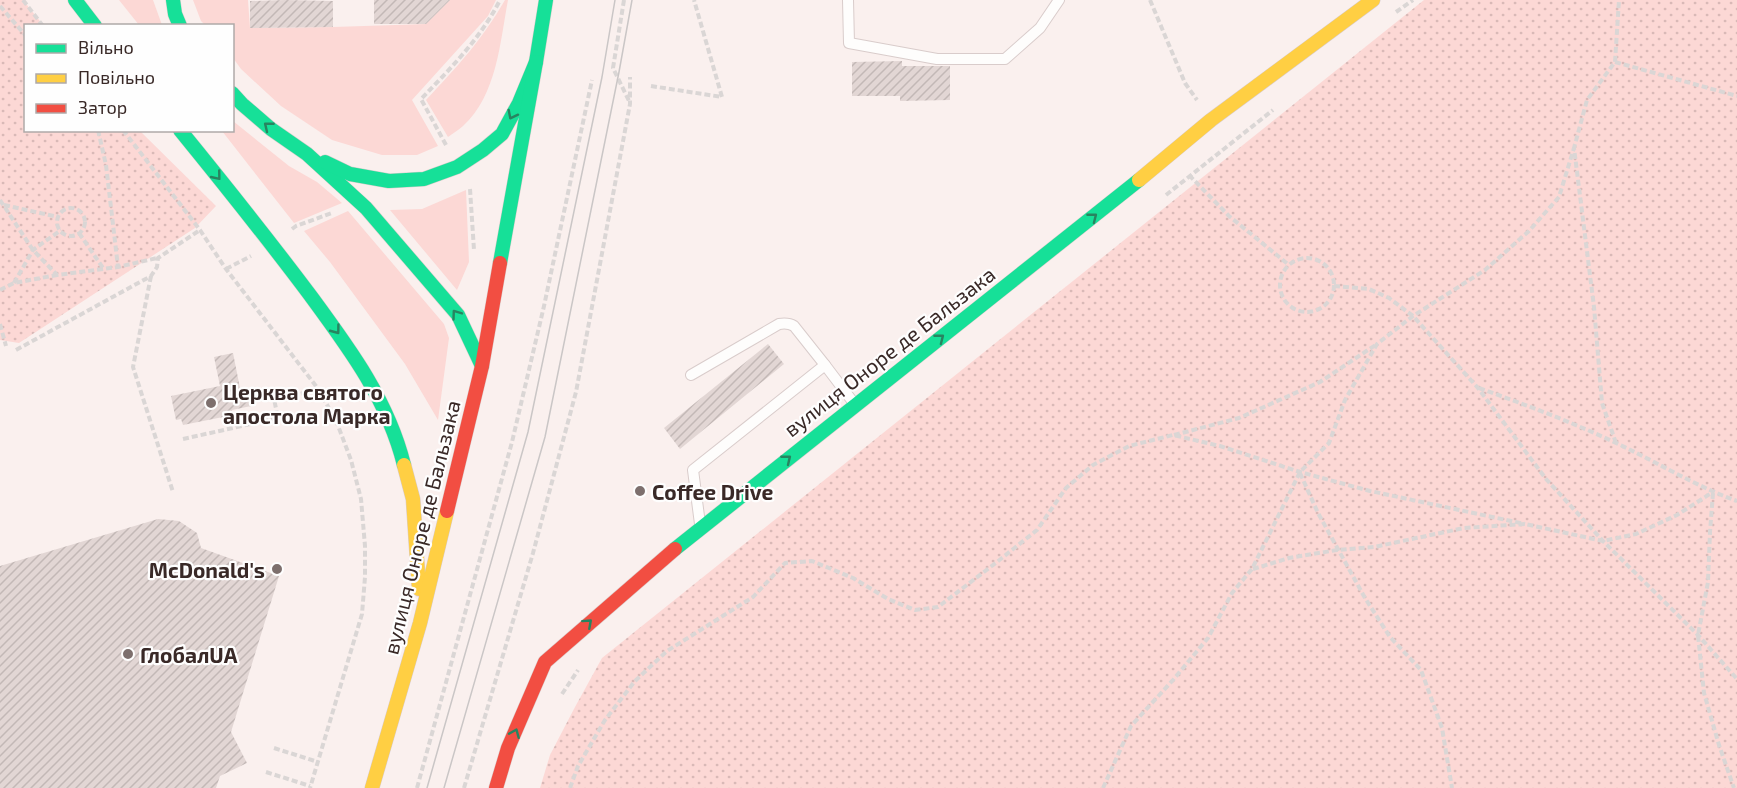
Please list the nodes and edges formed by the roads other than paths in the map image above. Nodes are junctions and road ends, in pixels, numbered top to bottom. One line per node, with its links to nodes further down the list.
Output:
1 (75, 0): 7 (street)
2 (173, 0): 8 (street)
3 (546, 0): 9 (street, вулиця Оноре де Бальзака)
4 (849, 0): 5 (lane)
5 (1059, 0)
6 (1373, 0): 16 (street, вулиця Оноре де Бальзака, one-way to 6)
7 (93, 24)
8 (179, 24)
9 (537, 62): 12 (street, one-way to 12); 14 (street, вулиця Оноре де Бальзака)
10 (234, 95): 12 (street, one-way to 10)
11 (182, 132): 18 (street, one-way to 18)
12 (307, 154): 14 (street, one-way to 12)
13 (825, 365): 15 (lane); 16 (lane); 17 (lane)
14 (482, 366): 18 (street, вулиця Оноре де Бальзака)
15 (691, 375)
16 (855, 404): 17 (street, вулиця Оноре де Бальзака, one-way to 16)
17 (700, 528): 20 (street, вулиця Оноре де Бальзака, one-way to 17)
18 (420, 623): 19 (street, вулиця Оноре де Бальзака)
19 (372, 788)
20 (496, 788)

